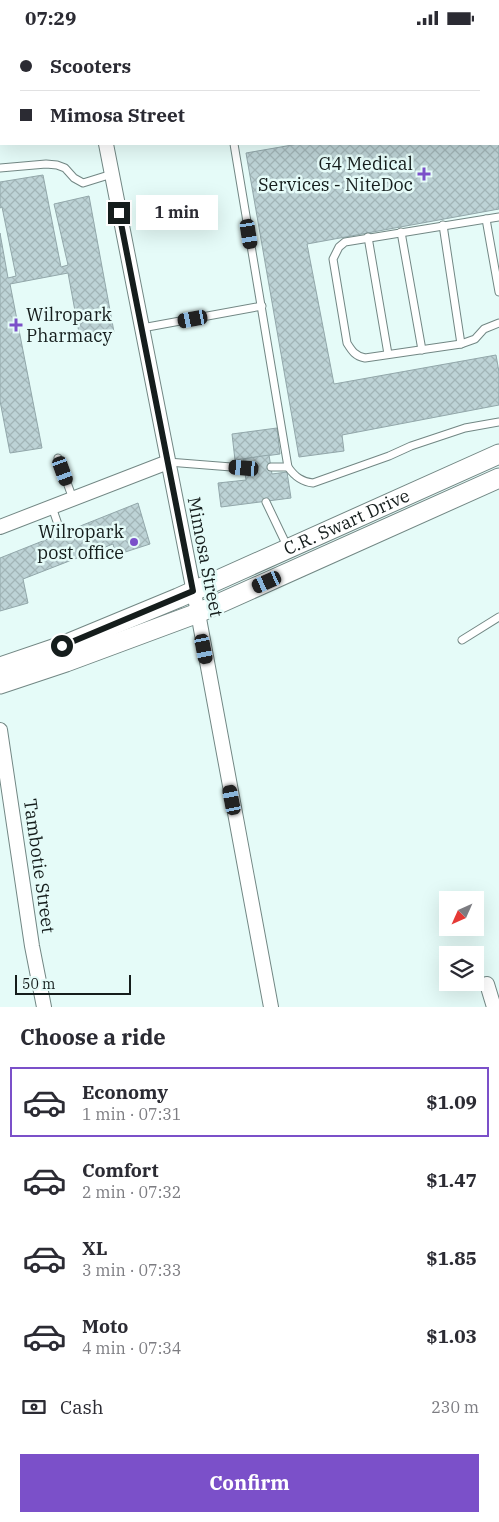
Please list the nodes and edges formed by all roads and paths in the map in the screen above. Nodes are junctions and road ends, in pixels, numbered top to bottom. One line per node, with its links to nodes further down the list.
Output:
1 (106, 145): 4 (street, Mimosa Street)
2 (234, 145): 11 (lane)
3 (0, 168): 4 (lane)
4 (112, 174): 13 (street, Mimosa Street)
5 (499, 217): 6 (lane)
6 (486, 219): 7 (lane); 10 (lane)
7 (443, 225): 8 (lane); 14 (lane)
8 (401, 232): 9 (lane); 15 (lane)
9 (368, 237): 16 (lane); 16 (lane)
10 (499, 292)
11 (262, 306): 13 (lane); 22 (lane)
12 (499, 323): 14 (lane)
13 (141, 328): 20 (street, Mimosa Street)
14 (461, 344): 15 (lane)
15 (422, 350): 16 (lane)
16 (388, 354)
17 (499, 422): 22 (lane)
18 (499, 454): 30 (main road, C.R. Swart Drive)
19 (58, 458): 25 (lane)
20 (168, 462): 23 (lane); 25 (street); 31 (street, Mimosa Street)
21 (271, 467): 22 (lane)
22 (288, 467)
23 (244, 468)
24 (499, 478): 32 (main road, C.R. Swart Drive)
25 (73, 499): 27 (street)
26 (266, 502): 30 (lane)
27 (52, 507): 28 (street); 29 (lane)
28 (0, 527)
29 (61, 533)
30 (288, 548): 31 (main road, C.R. Swart Drive)
31 (193, 591): 32 (street, Mimosa Street); 35 (main road, C.R. Swart Drive)
32 (198, 613): 36 (main road, C.R. Swart Drive); 40 (street, Mimosa Street)
33 (499, 617): 34 (lane)
34 (462, 640)
35 (0, 667)
36 (0, 684)
37 (0, 730): 39 (street, Tambotie Street)
38 (487, 984): 41 (street)
39 (44, 1007)
40 (271, 1007)
41 (494, 1007)

